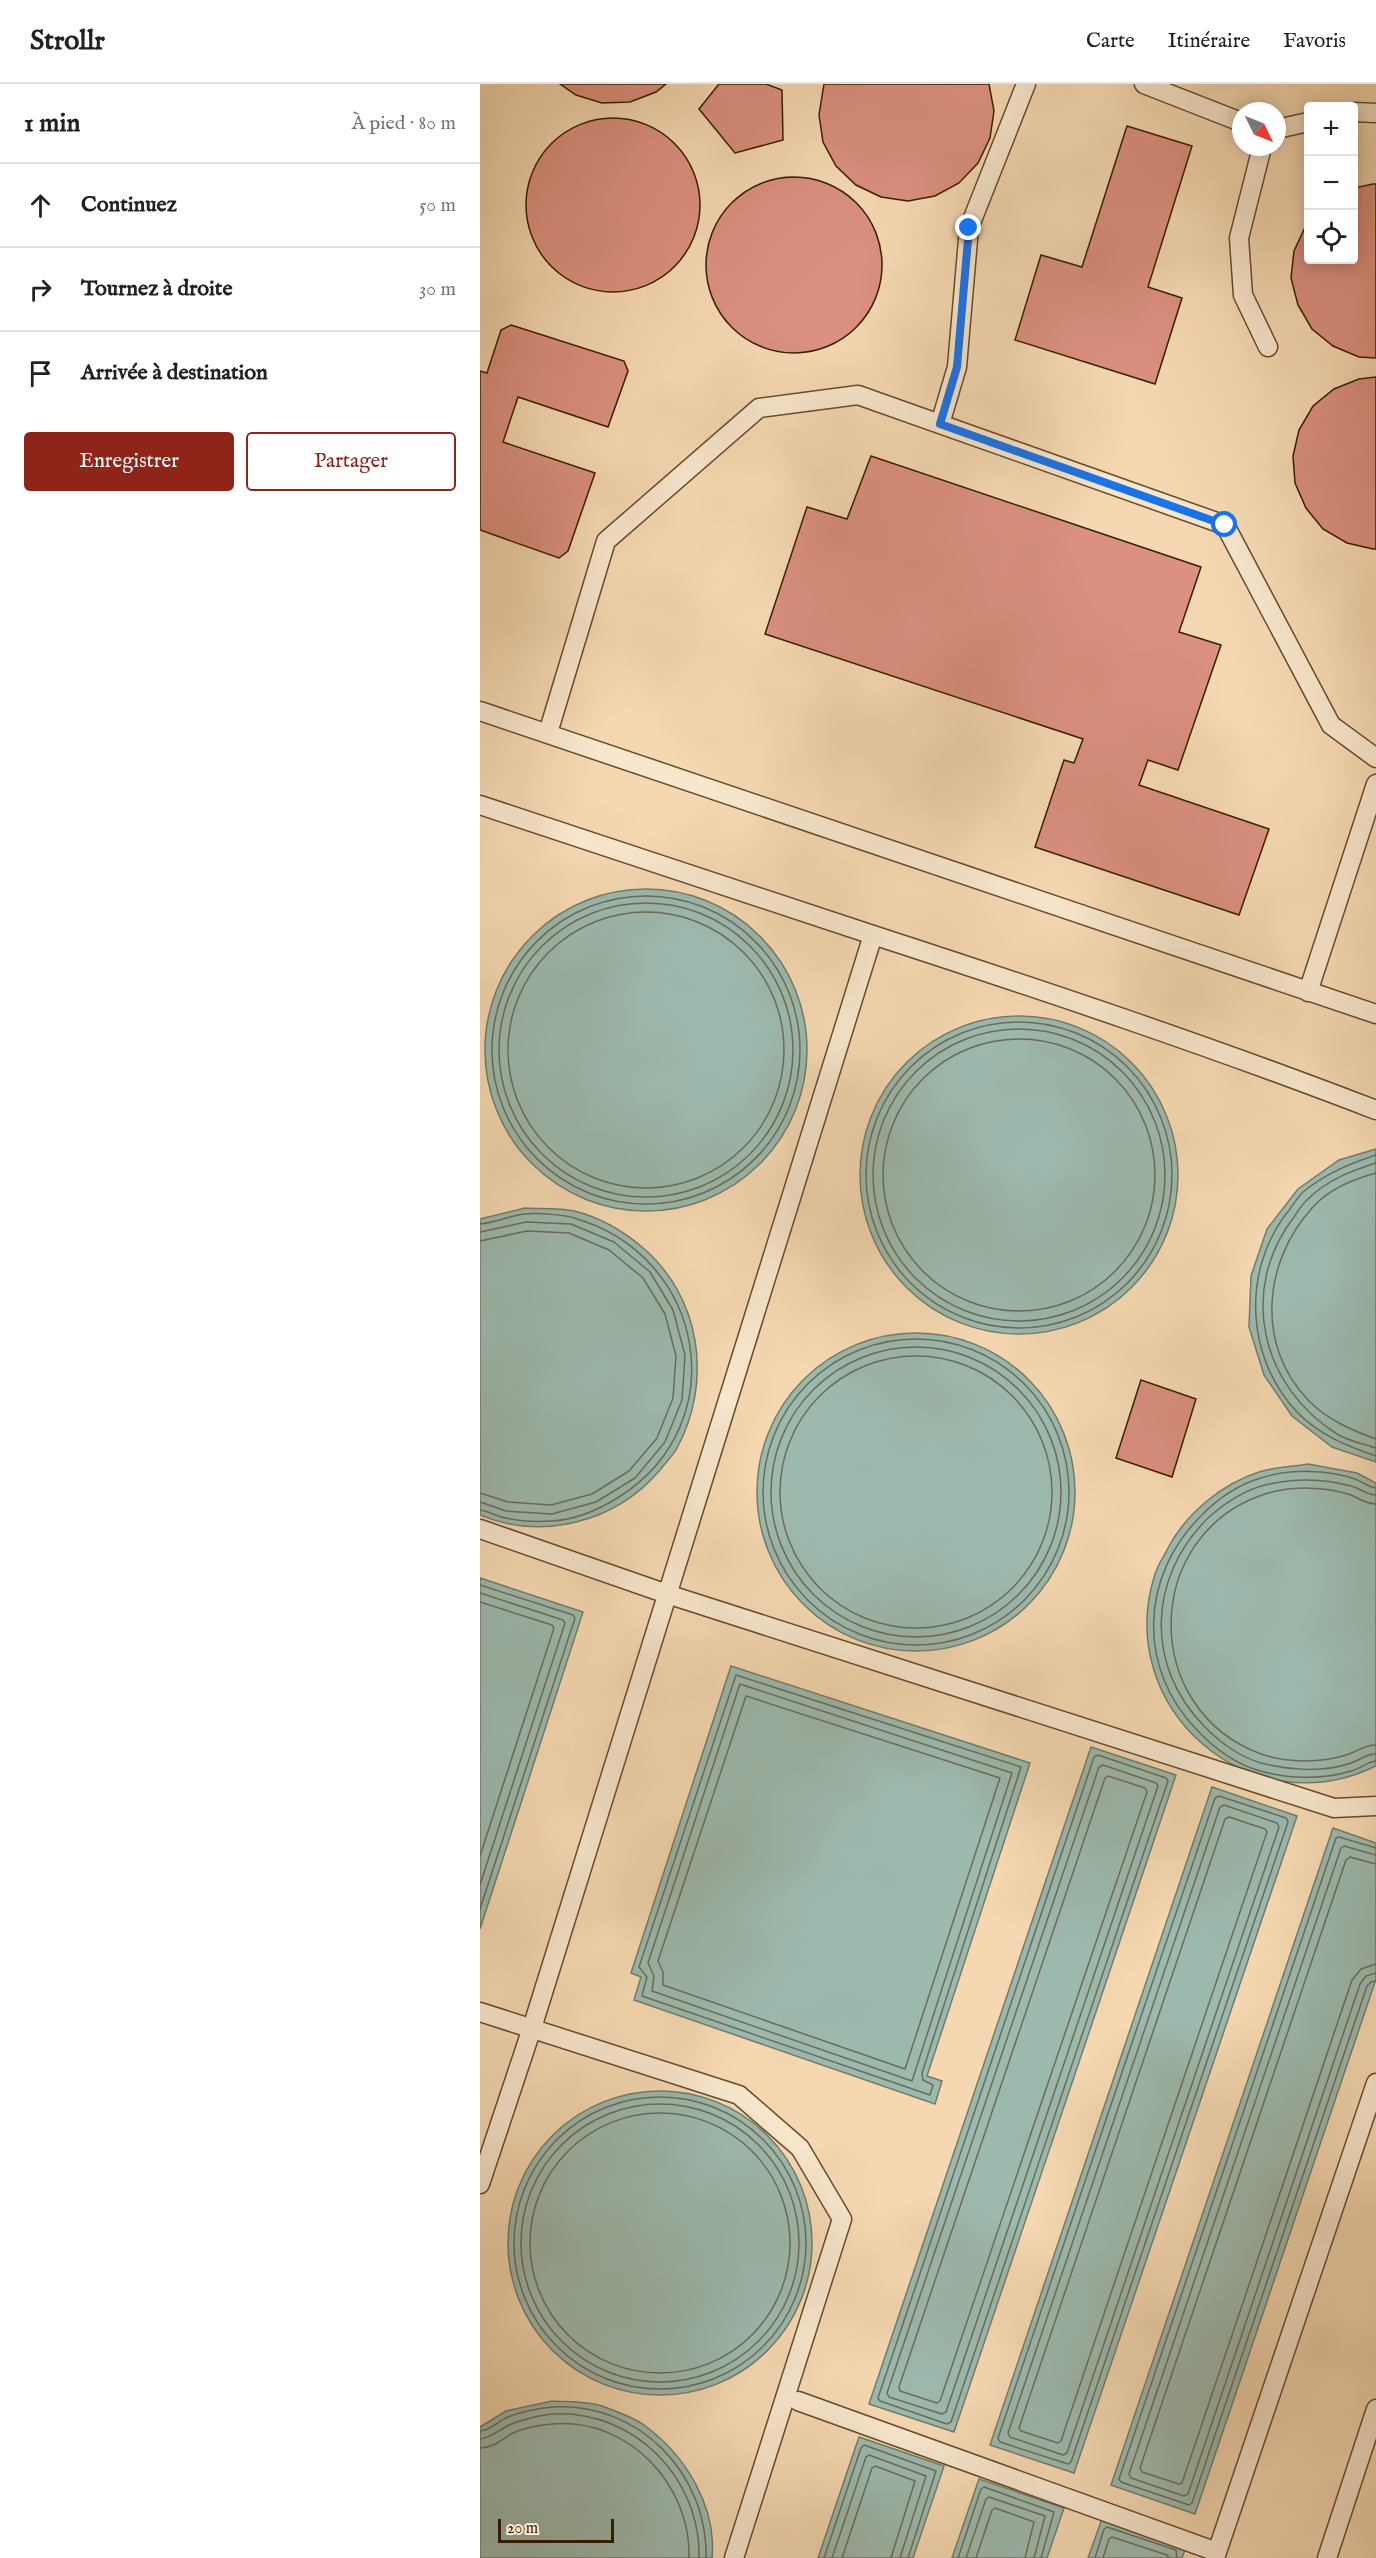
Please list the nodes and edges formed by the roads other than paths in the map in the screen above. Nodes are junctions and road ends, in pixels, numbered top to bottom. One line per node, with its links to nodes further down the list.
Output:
1 (1026, 84): 10 (lane)
2 (1144, 84): 5 (lane)
3 (1358, 112): 4 (lane)
4 (1376, 113)
5 (1232, 118)
6 (1304, 123): 7 (lane)
7 (1286, 127)
8 (1260, 156): 9 (lane)
9 (1268, 347)
10 (940, 424): 12 (lane); 13 (lane)
11 (480, 711): 12 (lane)
12 (548, 733): 17 (lane)
13 (1376, 758)
14 (1376, 784): 17 (lane)
15 (480, 805): 16 (lane)
16 (873, 935): 19 (lane); 21 (lane)
17 (1308, 992): 18 (lane)
18 (1376, 1014)
19 (1376, 1110)
20 (480, 1529): 21 (lane)
21 (668, 1594): 22 (lane); 24 (lane)
22 (1376, 1806)
23 (480, 2012): 24 (lane)
24 (532, 2028): 26 (lane); 30 (lane)
25 (1376, 2083): 29 (lane)
26 (480, 2184)
27 (798, 2401): 29 (lane)
28 (1376, 2409): 31 (lane)
29 (1216, 2555)
30 (734, 2558)
31 (1327, 2558)

